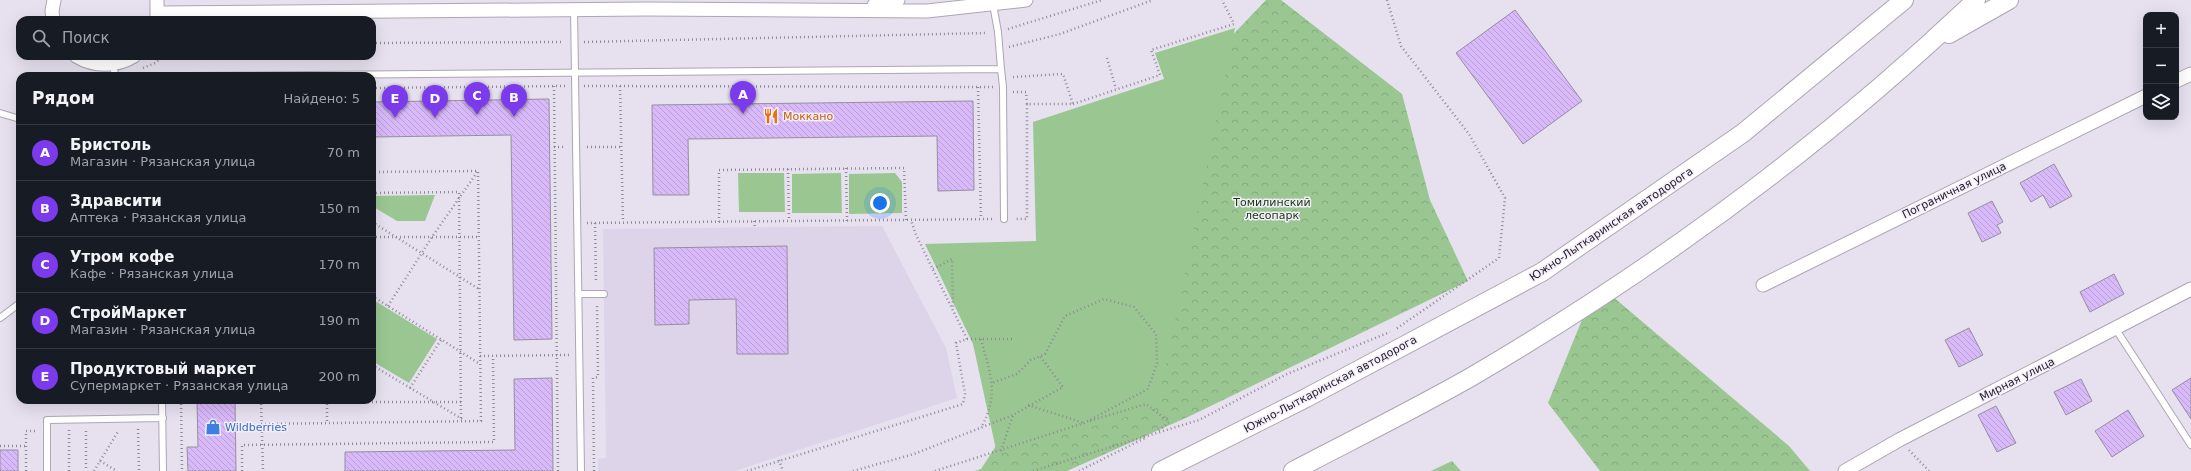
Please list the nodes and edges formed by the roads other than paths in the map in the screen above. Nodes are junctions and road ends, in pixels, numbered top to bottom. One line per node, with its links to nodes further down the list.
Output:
1 (54, 0): 11 (street)
2 (898, 0): 9 (street)
3 (1026, 0): 7 (street)
4 (1904, 0): 38 (main road, Южно-Лыткаринская автодорога)
5 (1976, 0): 12 (main road)
6 (2010, 0): 12 (main road)
7 (993, 4): 9 (street); 15 (lane)
8 (574, 9): 9 (street); 10 (street); 17 (lane)
9 (859, 9)
10 (157, 11)
11 (53, 16)
12 (1926, 48): 39 (main road)
13 (85, 60): 16 (street)
14 (127, 60): 16 (street)
15 (1001, 69): 17 (lane); 24 (lane)
16 (114, 70)
17 (574, 71): 18 (lane); 27 (lane)
18 (376, 74)
19 (2190, 76): 20 (street)
20 (2179, 80)
21 (2143, 97): 25 (street, Пограничная улица)
22 (0, 113): 23 (lane)
23 (16, 118)
24 (1004, 219)
25 (1763, 285)
26 (2191, 289): 31 (street, Мирная улица)
27 (578, 294): 28 (lane); 37 (lane)
28 (604, 294)
29 (16, 306): 30 (lane)
30 (0, 318)
31 (2115, 328): 34 (lane); 40 (street, Мирная улица)
32 (162, 404): 33 (lane)
33 (163, 418): 35 (lane); 36 (lane)
34 (2191, 445)
35 (47, 471)
36 (163, 471)
37 (581, 471)
38 (1161, 471)
39 (1293, 471)
40 (1845, 471)

